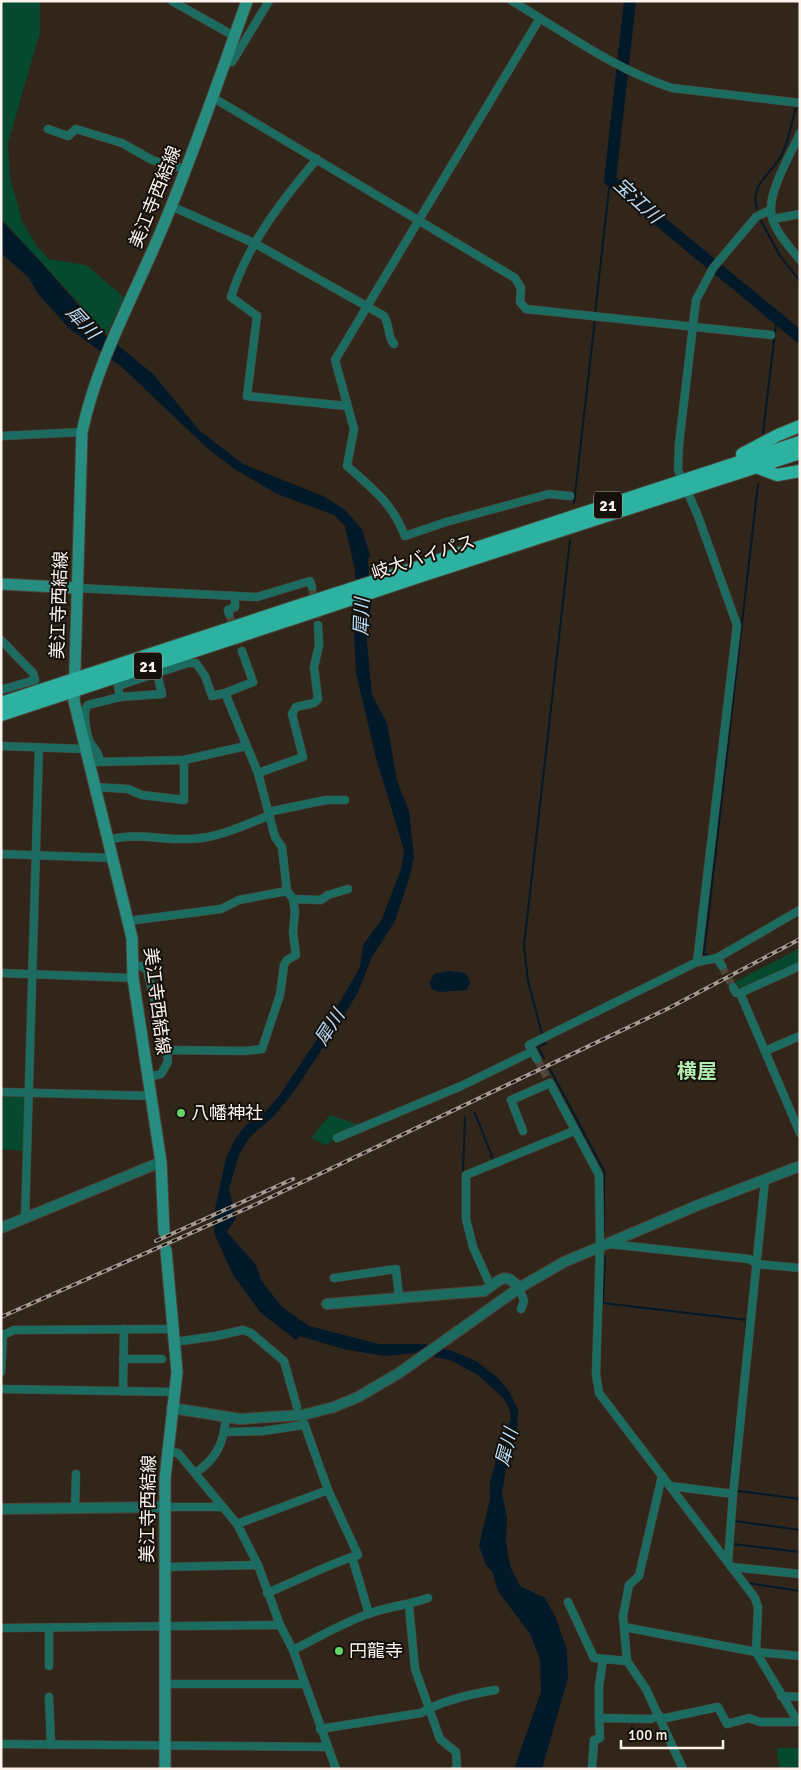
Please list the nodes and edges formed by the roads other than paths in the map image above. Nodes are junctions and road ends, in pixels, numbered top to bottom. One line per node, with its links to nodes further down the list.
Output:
1 (172, 1): 6 (street)
2 (247, 1): 6 (main road, 美江寺西結線)
3 (269, 1): 7 (street)
4 (512, 1): 5 (street)
5 (540, 18): 9 (street); 17 (street)
6 (234, 36): 7 (main road, 美江寺西結線)
7 (226, 59): 8 (main road, 美江寺西結線)
8 (212, 97): 12 (street); 13 (main road, 美江寺西結線)
9 (800, 103)
10 (48, 129): 13 (street)
11 (800, 133): 16 (street)
12 (317, 159): 17 (street); 18 (street)
13 (185, 169): 14 (main road, 美江寺西結線)
14 (172, 206): 18 (street); 26 (main road, 美江寺西結線)
15 (800, 214): 16 (street)
16 (772, 215): 19 (street); 21 (street)
17 (418, 221): 20 (street); 21 (street)
18 (256, 244): 20 (street); 24 (street)
19 (800, 260)
20 (367, 306): 23 (street); 24 (street)
21 (692, 327): 22 (street); 33 (street)
22 (771, 335)
23 (394, 344)
24 (347, 406): 34 (street)
25 (800, 426): 30 (highway)
26 (82, 432): 27 (street); 37 (main road, 美江寺西結線)
27 (1, 436)
28 (800, 442): 30 (highway, 岐大バイパス / 21)
29 (800, 453): 31 (highway, 岐大バイパス / 21)
30 (736, 462): 33 (highway, 岐大バイパス / 21)
31 (756, 467): 32 (highway); 33 (highway, 岐大バイパス / 21)
32 (800, 472)
33 (685, 485): 44 (highway, 岐大バイパス / 21, bridge); 70 (street)
34 (570, 496)
35 (1, 584): 37 (main road)
36 (312, 587): 38 (street)
37 (77, 588): 38 (street); 44 (main road, 美江寺西結線)
38 (235, 596): 39 (street)
39 (229, 614)
40 (318, 625): 56 (street)
41 (1, 640): 45 (street)
42 (242, 651): 46 (street)
43 (157, 673): 46 (street); 47 (street); 47 (street)
44 (74, 685): 48 (highway, 岐大バイパス / 21); 49 (highway, 岐大バイパス / 21); 53 (main road, 美江寺西結線)
45 (1, 690)
46 (225, 693): 51 (street)
47 (120, 697): 55 (street)
48 (1, 703)
49 (1, 715)
50 (1, 746): 52 (street)
51 (246, 746): 54 (street); 56 (street)
52 (39, 747): 53 (street); 62 (street)
53 (84, 749): 55 (main road, 美江寺西結線)
54 (184, 760): 55 (street); 57 (street)
55 (94, 762): 57 (main road, 美江寺西結線)
56 (258, 773): 59 (street)
57 (95, 787): 60 (main road, 美江寺西結線)
58 (345, 800): 59 (street)
59 (268, 814): 60 (street); 65 (street)
60 (108, 840): 63 (main road, 美江寺西結線)
61 (1, 854): 62 (street)
62 (36, 855): 63 (street); 75 (street)
63 (113, 858): 68 (main road, 美江寺西結線)
64 (348, 889): 66 (street)
65 (287, 890): 66 (street); 68 (street)
66 (293, 899): 80 (street)
67 (800, 910): 69 (street)
68 (128, 920): 71 (main road, 美江寺西結線)
69 (717, 958): 70 (street); 72 (street)
70 (698, 962): 82 (street)
71 (133, 965): 76 (main road, 美江寺西結線); 80 (street)
72 (722, 966)
73 (800, 966): 78 (street)
74 (1, 973): 75 (street)
75 (32, 974): 76 (street); 86 (street)
76 (133, 978): 84 (main road, 美江寺西結線)
77 (734, 987): 78 (street)
78 (740, 993): 81 (street)
79 (800, 1036): 81 (street)
80 (167, 1050): 84 (street)
81 (765, 1051): 90 (street)
82 (533, 1052): 83 (street); 91 (street)
83 (537, 1059)
84 (149, 1077): 87 (main road, 美江寺西結線)
85 (1, 1092): 86 (street)
86 (29, 1093): 87 (street); 95 (street)
87 (152, 1096): 92 (main road, 美江寺西結線)
88 (523, 1131): 89 (street)
89 (574, 1131): 98 (street); 103 (street)
90 (800, 1133)
91 (337, 1138)
92 (161, 1162): 95 (street); 97 (main road, 美江寺西結線)
93 (800, 1166): 94 (street)
94 (765, 1180): 98 (street); 100 (street)
95 (24, 1219): 96 (street)
96 (1, 1228)
97 (164, 1232)
98 (604, 1246): 100 (street); 104 (street); 124 (street)
99 (166, 1250): 108 (main road, 美江寺西結線)
100 (757, 1264): 101 (street); 127 (street)
101 (800, 1268)
102 (334, 1278): 105 (street)
103 (490, 1287): 104 (street); 105 (street)
104 (519, 1288): 107 (street); 119 (street)
105 (399, 1298): 106 (street)
106 (327, 1304)
107 (521, 1309)
108 (175, 1328): 109 (street); 110 (main road, 美江寺西結線)
109 (124, 1329): 111 (street); 113 (street)
110 (175, 1342): 116 (main road, 美江寺西結線); 117 (street)
111 (123, 1359): 112 (street); 115 (street)
112 (162, 1359)
113 (1, 1372)
114 (1, 1389): 115 (street)
115 (123, 1391): 116 (street)
116 (175, 1392): 118 (main road, 美江寺西結線)
117 (298, 1407)
118 (172, 1408): 119 (street); 121 (main road, 美江寺西結線)
119 (226, 1417): 120 (street)
120 (225, 1432): 122 (street); 126 (street)
121 (166, 1450): 122 (street); 128 (main road, 美江寺西結線)
122 (195, 1473): 129 (street)
123 (76, 1474): 130 (street)
124 (662, 1476): 125 (street); 145 (street)
125 (670, 1486): 127 (street); 135 (street)
126 (328, 1490): 132 (street); 133 (street)
127 (732, 1494): 135 (street)
128 (164, 1507): 129 (street); 130 (street); 136 (main road, 美江寺西結線)
129 (222, 1507): 132 (street)
130 (75, 1508): 131 (street)
131 (1, 1509)
132 (237, 1524): 134 (street)
133 (352, 1557): 138 (street); 142 (street)
134 (258, 1565): 136 (street); 138 (street)
135 (730, 1565): 137 (street); 149 (street)
136 (165, 1567): 144 (main road, 美江寺西結線)
137 (800, 1574)
138 (267, 1593): 143 (street)
139 (428, 1598): 141 (street)
140 (568, 1602): 151 (street)
141 (409, 1606): 142 (street); 160 (street)
142 (368, 1614): 148 (street)
143 (280, 1625): 144 (street); 148 (street)
144 (165, 1627): 147 (street); 154 (main road, 美江寺西結線)
145 (624, 1627): 149 (street); 152 (street)
146 (1, 1628): 147 (street)
147 (49, 1628): 153 (street)
148 (293, 1650): 155 (street)
149 (756, 1652): 150 (street); 157 (street)
150 (800, 1656)
151 (603, 1660): 152 (street); 162 (street)
152 (627, 1661): 161 (street)
153 (49, 1666)
154 (165, 1684): 155 (street); 166 (main road, 美江寺西結線)
155 (305, 1684): 163 (street)
156 (495, 1690): 160 (street)
157 (781, 1696): 159 (street); 161 (street)
158 (49, 1697): 165 (street)
159 (800, 1697)
160 (430, 1708): 163 (street); 170 (street)
161 (660, 1717): 162 (street); 172 (street)
162 (599, 1718): 171 (street)
163 (320, 1729): 167 (street)
164 (1, 1744): 165 (street)
165 (50, 1745): 166 (street)
166 (164, 1746): 167 (street); 168 (main road, 美江寺西結線)
167 (327, 1747): 169 (street)
168 (164, 1769)
169 (336, 1769)
170 (455, 1769)
171 (592, 1769)
172 (683, 1769)

